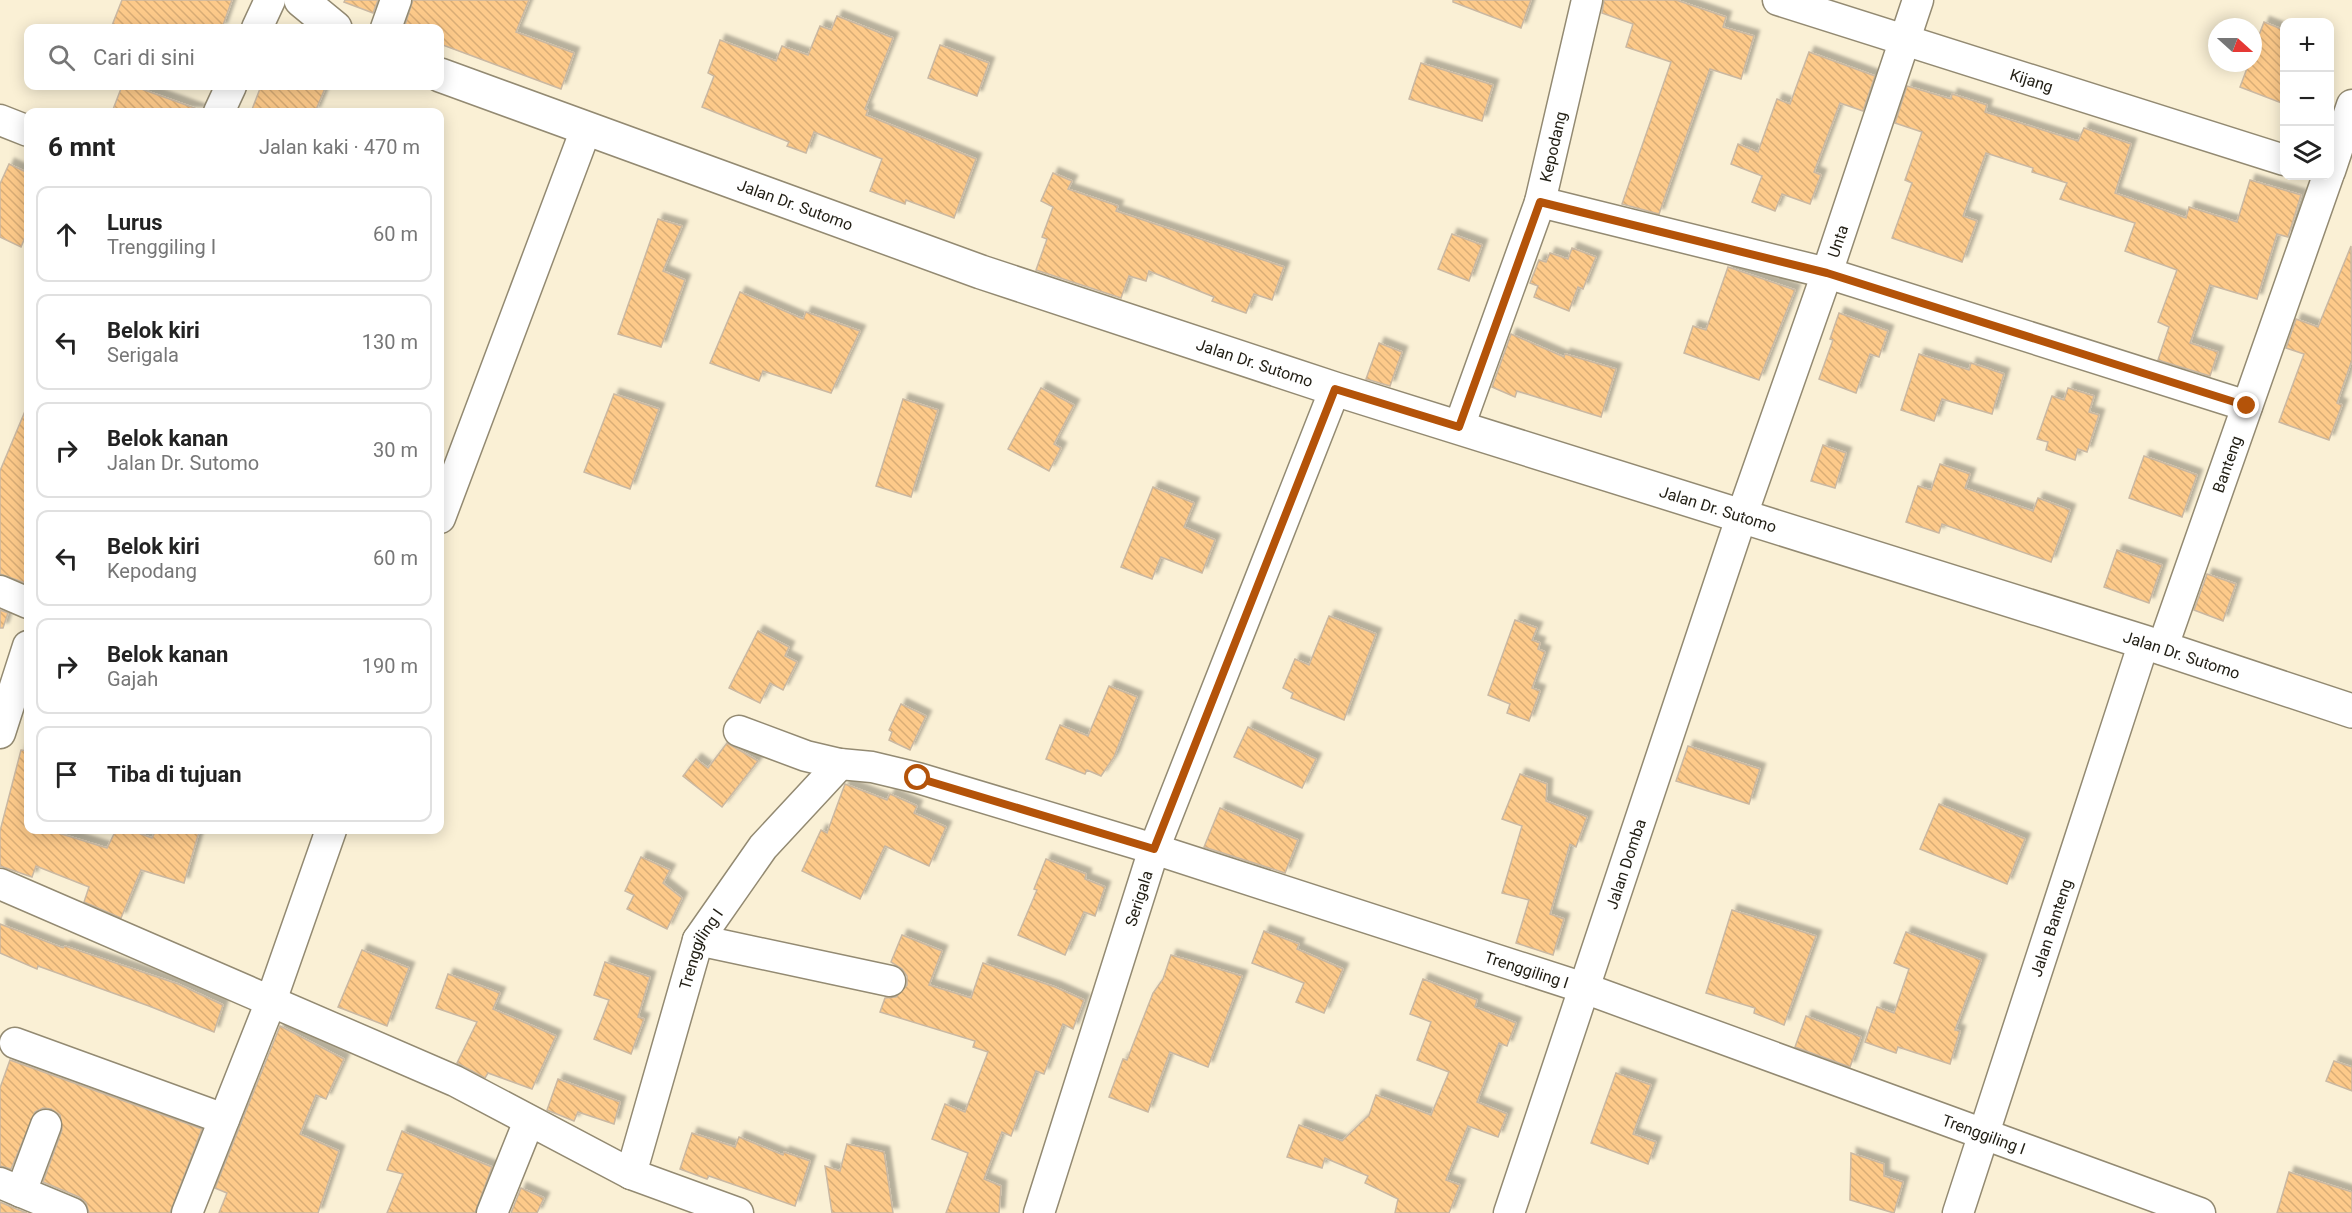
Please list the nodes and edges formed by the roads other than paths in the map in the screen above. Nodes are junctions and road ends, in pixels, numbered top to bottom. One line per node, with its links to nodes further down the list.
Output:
1 (270, 0): 7 (street)
2 (301, 0): 8 (street)
3 (396, 0): 9 (street)
4 (1587, 0): 23 (street, Kepodang)
5 (1778, 0): 10 (street, Kijang)
6 (1918, 0): 10 (street, Unta)
7 (259, 24)
8 (330, 24)
9 (387, 24)
10 (1905, 38): 18 (street, Kijang); 24 (street, Unta)
11 (444, 76): 17 (street, Jalan Dr. Sutomo)
12 (229, 90): 14 (street)
13 (2352, 105): 19 (street, Banteng)
14 (221, 108)
15 (0, 120): 16 (street)
16 (24, 129)
17 (586, 129): 25 (street, Jalan Dr. Sutomo); 28 (street)
18 (2280, 159)
19 (2334, 159)
20 (2334, 176): 22 (street)
21 (2327, 180): 26 (street, Banteng)
22 (2352, 183)
23 (1540, 202): 24 (street); 27 (street, Kepodang)
24 (1827, 273): 26 (street); 29 (street, Unta)
25 (1335, 389): 27 (street, Jalan Dr. Sutomo); 39 (street, Serigala)
26 (2247, 406): 32 (street, Banteng)
27 (1459, 427): 29 (street, Jalan Dr. Sutomo)
28 (444, 507)
29 (1742, 515): 32 (street, Jalan Dr. Sutomo); 43 (street, Jalan Domba)
30 (0, 591): 31 (street)
31 (24, 601)
32 (2153, 645): 34 (street, Jalan Dr. Sutomo); 49 (street, Jalan Banteng)
33 (24, 657): 36 (street)
34 (2352, 711)
35 (739, 731): 37 (street, Trenggiling I)
36 (0, 732)
37 (840, 764): 39 (street, Trenggiling I); 41 (street, Trenggiling I)
38 (330, 834): 44 (street)
39 (1154, 849): 43 (street, Trenggiling I); 56 (street, Serigala)
40 (0, 884): 44 (street)
41 (698, 940): 42 (street); 50 (street, Trenggiling I)
42 (890, 981)
43 (1584, 988): 49 (street, Trenggiling I); 57 (street, Jalan Domba)
44 (271, 1001): 46 (street); 47 (street)
45 (15, 1043): 46 (street)
46 (224, 1119): 53 (street)
47 (529, 1121): 50 (street); 54 (street)
48 (46, 1125): 51 (street)
49 (1982, 1132): 58 (street, Jalan Banteng); 59 (street, Trenggiling I)
50 (631, 1174): 55 (street)
51 (10, 1187): 52 (street)
52 (72, 1213)
53 (187, 1213)
54 (492, 1213)
55 (738, 1213)
56 (1039, 1213)
57 (1509, 1213)
58 (1958, 1213)
59 (2200, 1213)

